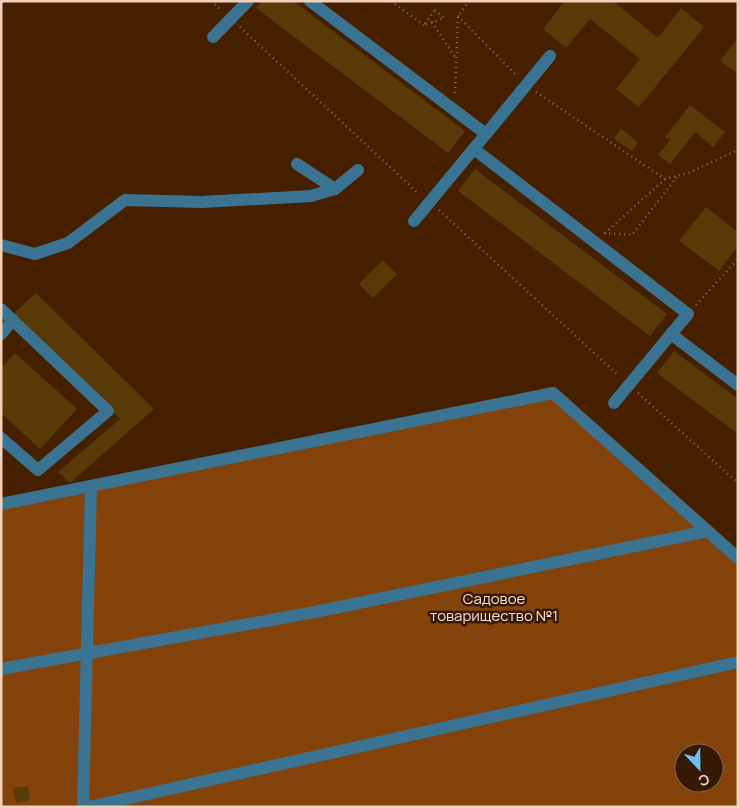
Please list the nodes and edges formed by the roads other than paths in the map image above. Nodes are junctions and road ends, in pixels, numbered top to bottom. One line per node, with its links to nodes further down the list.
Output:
1 (248, 1): 3 (street)
2 (310, 1): 5 (street)
3 (213, 37)
4 (550, 56): 5 (street)
5 (486, 134): 6 (street)
6 (474, 148): 10 (street); 15 (street)
7 (297, 164): 9 (street)
8 (358, 170): 9 (street)
9 (335, 189): 11 (street)
10 (414, 220)
11 (1, 245)
12 (1, 309): 13 (street)
13 (13, 320): 14 (street); 18 (street)
14 (1, 334)
15 (671, 334): 16 (street); 17 (street)
16 (738, 385)
17 (614, 403)
18 (1, 438)
19 (91, 486): 20 (street); 21 (street); 23 (street)
20 (1, 504)
21 (708, 532): 22 (street); 23 (street)
22 (738, 558)
23 (87, 653): 25 (street); 26 (street)
24 (738, 662): 27 (street)
25 (1, 669)
26 (84, 807)
27 (90, 807)

